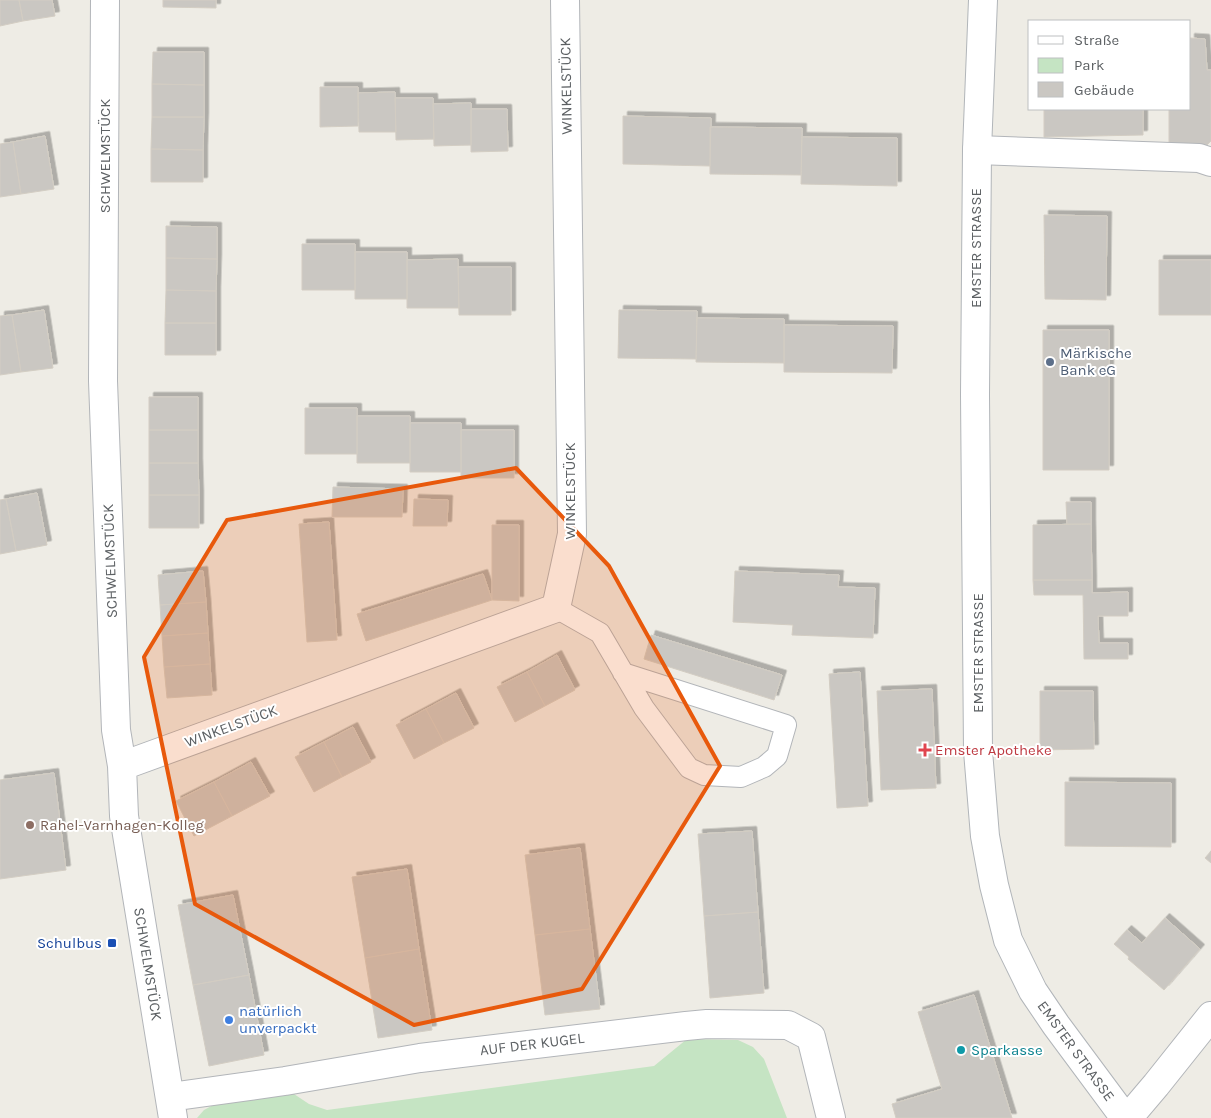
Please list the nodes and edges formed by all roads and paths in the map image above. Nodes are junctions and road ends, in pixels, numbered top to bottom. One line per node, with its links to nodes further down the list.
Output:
1 (106, 0): 8 (street, SCHWELMSTÜCK)
2 (565, 0): 6 (street, WINKELSTÜCK)
3 (983, 0): 4 (street, EMSTER STRASSE)
4 (977, 150): 5 (street); 12 (street, EMSTER STRASSE)
5 (1211, 162)
6 (556, 608): 7 (lane); 8 (street, WINKELSTÜCK)
7 (623, 673): 7 (lane)
8 (122, 766): 10 (street, SCHWELMSTÜCK)
9 (1211, 1016): 12 (street, EMSTER STRASSE)
10 (171, 1107): 11 (street, AUF DER KUGEL)
11 (831, 1118)
12 (1126, 1118)

